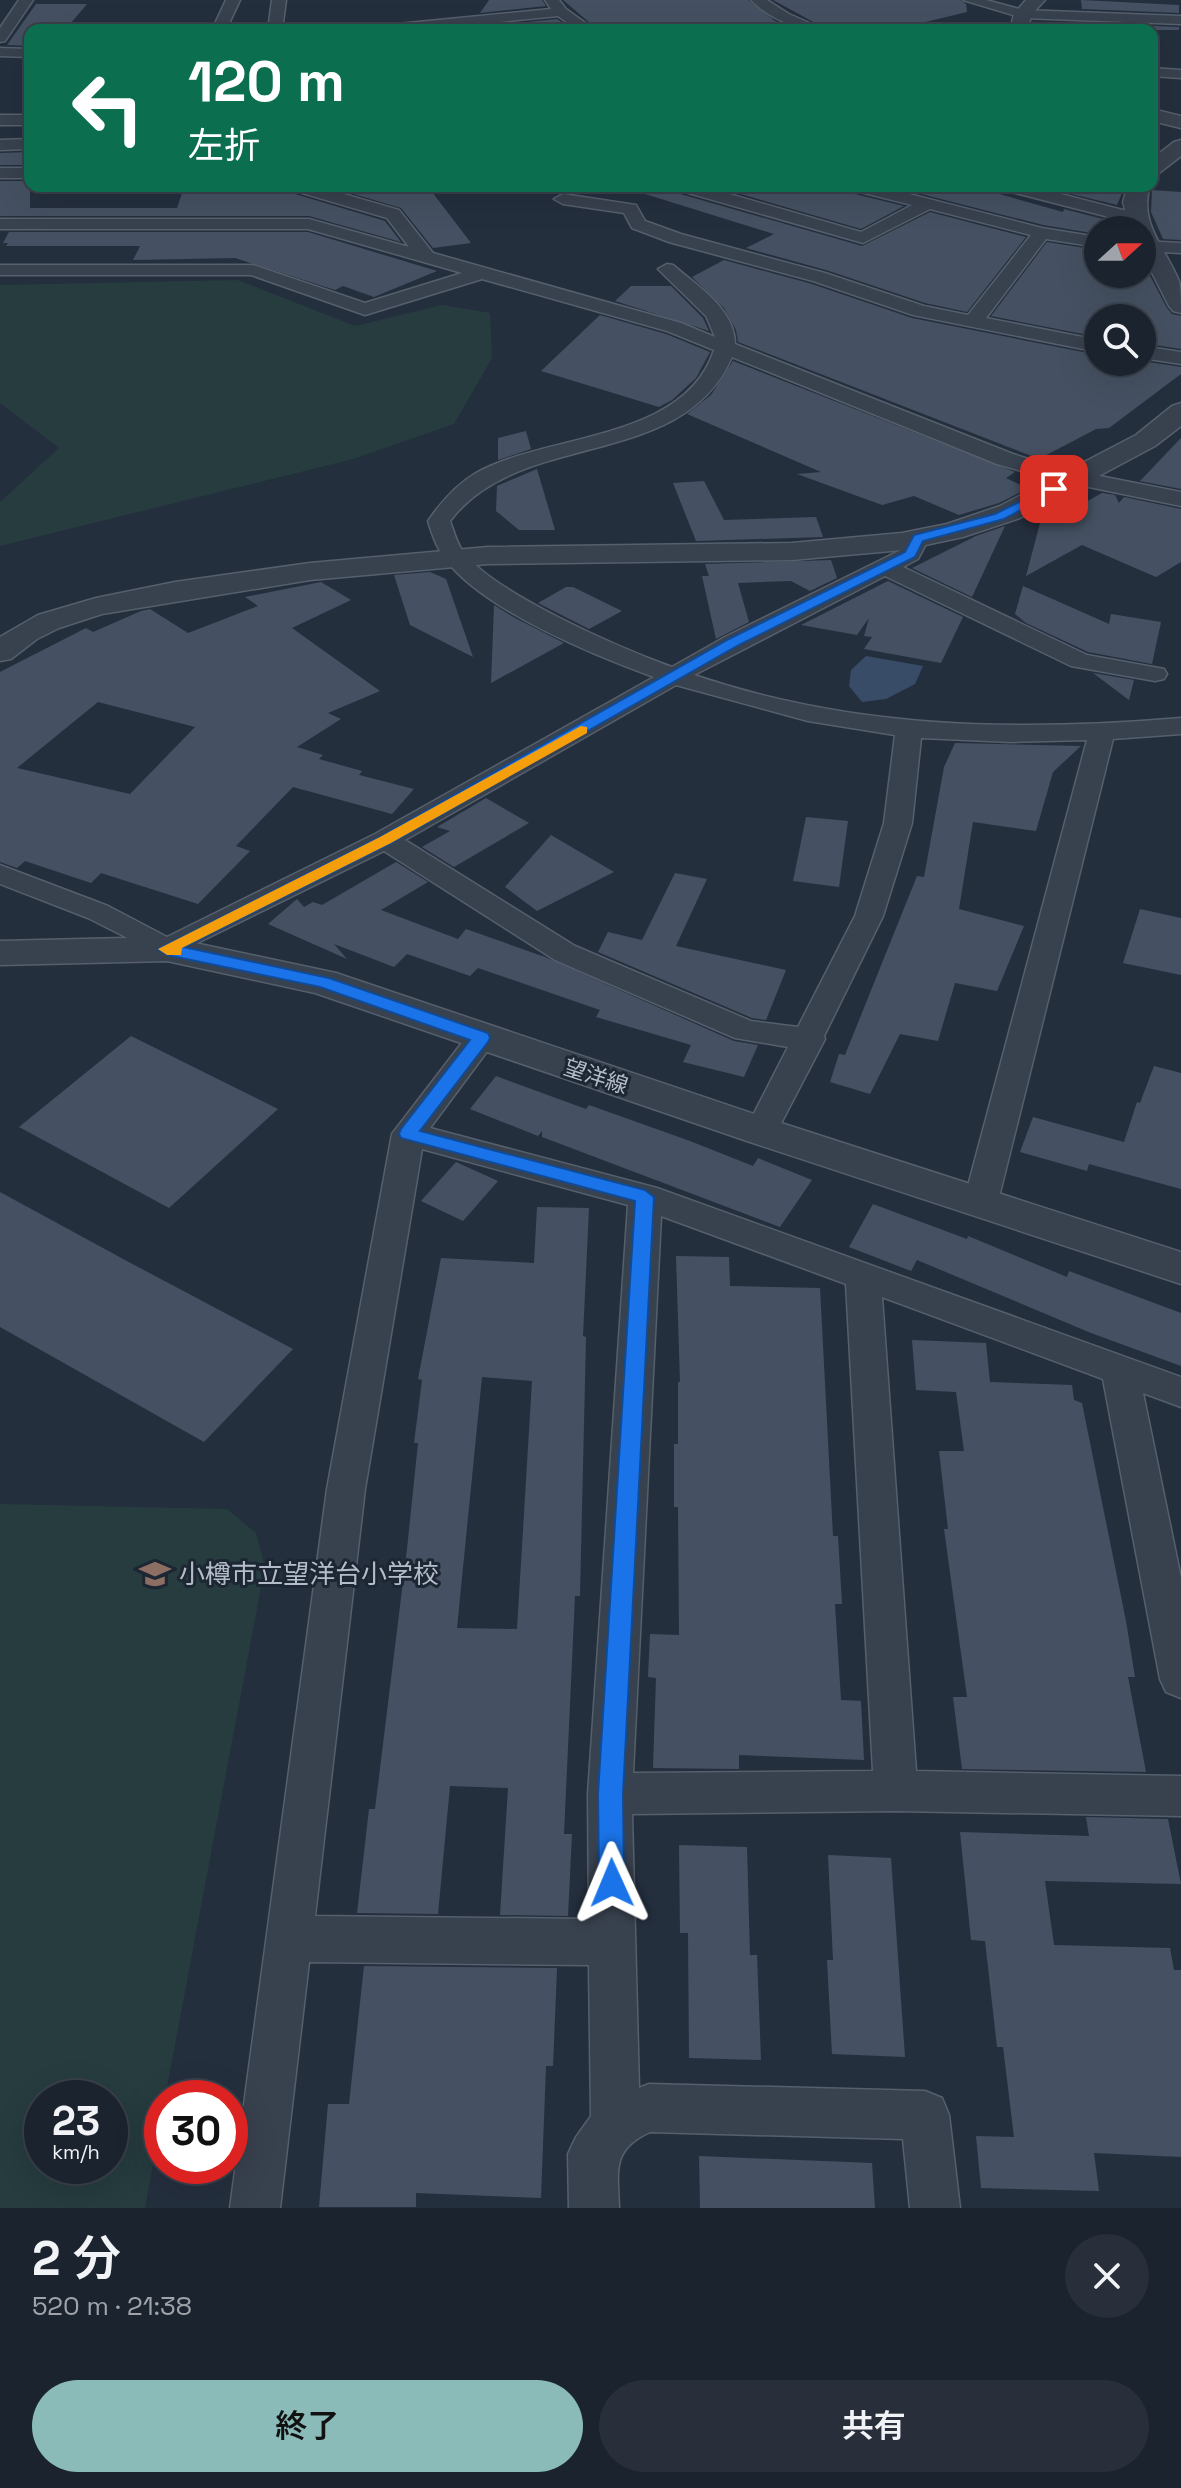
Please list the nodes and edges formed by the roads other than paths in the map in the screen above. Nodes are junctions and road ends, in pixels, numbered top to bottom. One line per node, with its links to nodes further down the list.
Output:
1 (26, 0): 15 (street)
2 (233, 0): 10 (street)
3 (279, 0): 11 (street)
4 (758, 0): 14 (street)
5 (970, 0): 9 (street)
6 (1036, 0): 9 (street)
7 (556, 6): 12 (street); 13 (street)
8 (1181, 20): 9 (street)
9 (1021, 22)
10 (222, 24)
11 (276, 24)
12 (422, 24)
13 (580, 24)
14 (802, 24)
15 (0, 38)
16 (0, 52): 17 (street)
17 (24, 53)
18 (1158, 70): 19 (street)
19 (1181, 74)
20 (1158, 116): 23 (street)
21 (0, 120): 22 (street)
22 (24, 120)
23 (1181, 122)
24 (24, 144): 25 (street)
25 (0, 145)
26 (1181, 146): 27 (street)
27 (1158, 164)
28 (0, 173): 29 (street)
29 (24, 173)
30 (318, 192): 44 (street)
31 (705, 192): 36 (street)
32 (879, 192): 36 (street)
33 (1026, 192): 37 (street)
34 (1137, 192): 38 (street)
35 (563, 199): 50 (street)
36 (925, 205): 40 (street)
37 (1091, 216)
38 (1137, 216)
39 (0, 224): 44 (street)
40 (1042, 233): 41 (street); 50 (street)
41 (1084, 240)
42 (1156, 240): 43 (street)
43 (1181, 248)
44 (427, 258): 48 (street)
45 (1156, 260): 49 (street)
46 (667, 269): 52 (street)
47 (0, 270): 48 (street)
48 (478, 274): 52 (street)
49 (1181, 306)
50 (972, 323): 51 (street)
51 (1084, 343)
52 (727, 346): 56 (street); 59 (street)
53 (1156, 354): 54 (street)
54 (1181, 358)
55 (1181, 411): 56 (street)
56 (1072, 477): 57 (street); 58 (street)
57 (1181, 499)
58 (918, 538): 59 (street); 60 (street)
59 (454, 556): 61 (street); 63 (street)
60 (885, 567): 62 (street); 63 (street)
61 (0, 652)
62 (1155, 674)
63 (678, 677): 65 (street); 67 (street)
64 (1181, 726): 66 (street)
65 (909, 730): 66 (street); 72 (street)
66 (1102, 731): 76 (street)
67 (385, 840): 69 (street); 72 (street)
68 (0, 874): 69 (street)
69 (167, 949): 70 (street, 望洋線); 71 (street, 望洋線)
70 (0, 953)
71 (482, 1038): 73 (street, 望洋線); 74 (street)
72 (810, 1039): 73 (street)
73 (761, 1131): 76 (street, 望洋線)
74 (408, 1134): 75 (street); 85 (street)
75 (645, 1197): 78 (street); 83 (street)
76 (981, 1201): 77 (street, 望洋線)
77 (1181, 1268)
78 (863, 1276): 79 (street); 82 (street)
79 (1120, 1371): 80 (street); 81 (street)
80 (1181, 1392)
81 (1181, 1679)
82 (896, 1791): 83 (street); 84 (street)
83 (610, 1794): 86 (street)
84 (1181, 1796)
85 (289, 1939): 86 (street); 88 (street)
86 (612, 1942): 87 (street)
87 (615, 2123): 89 (street); 90 (street)
88 (255, 2208)
89 (594, 2208)
90 (935, 2208)

